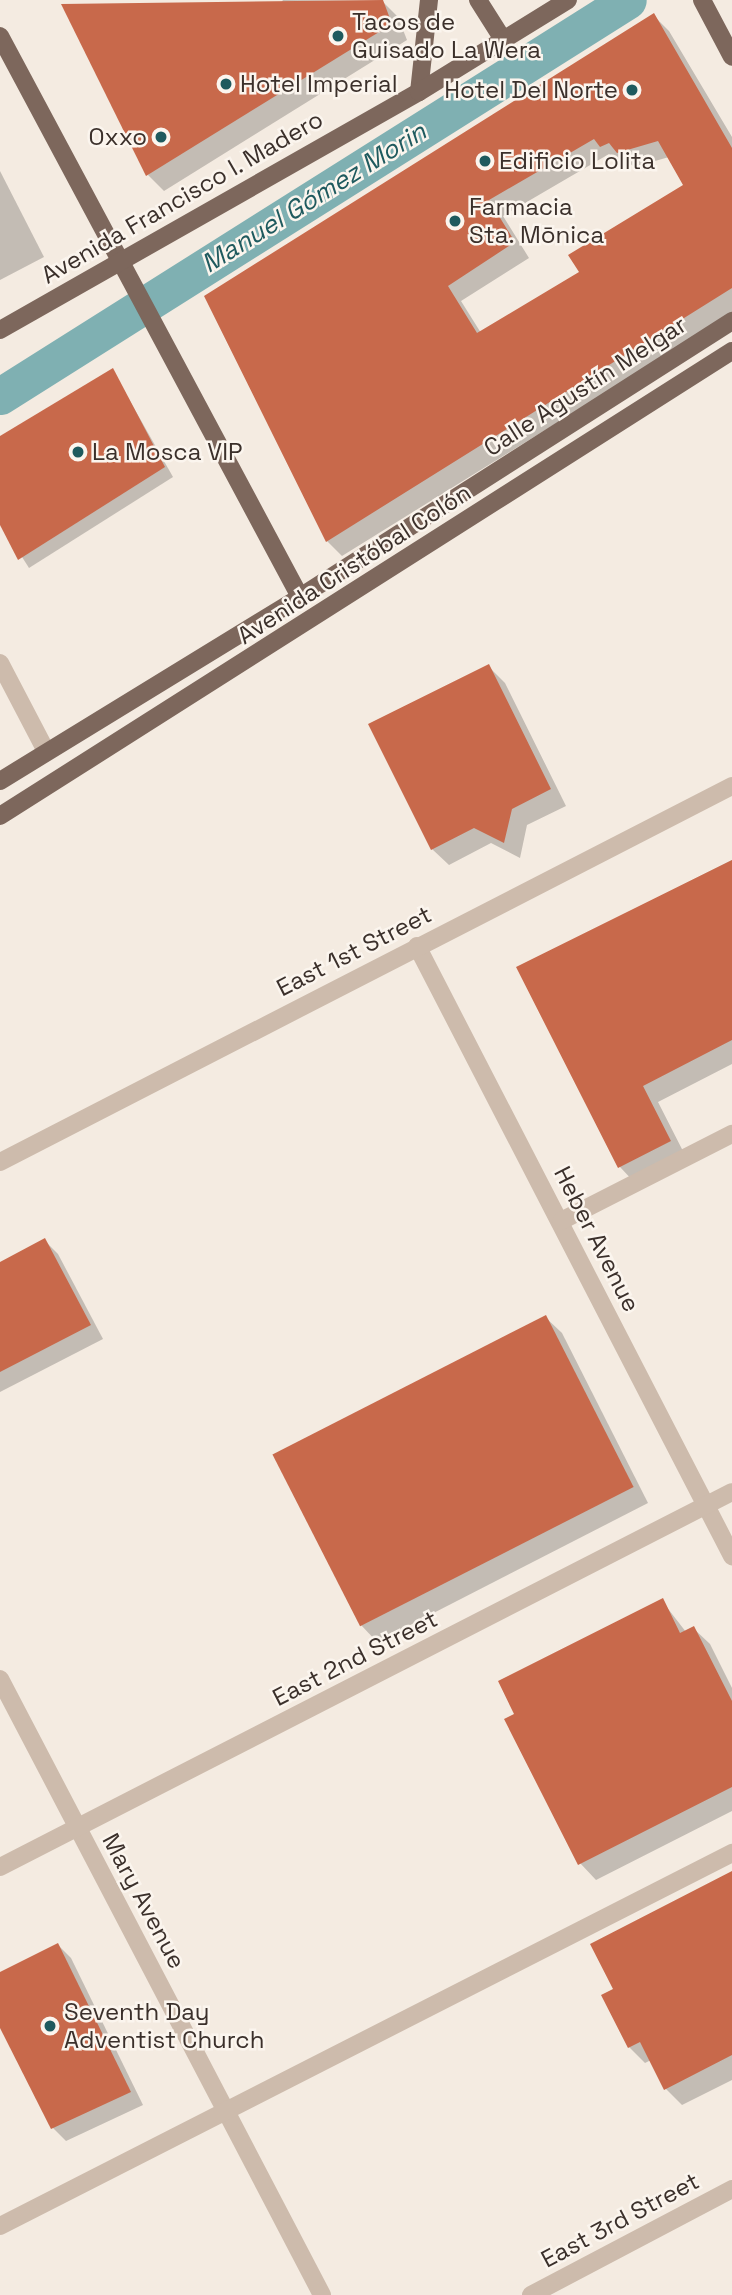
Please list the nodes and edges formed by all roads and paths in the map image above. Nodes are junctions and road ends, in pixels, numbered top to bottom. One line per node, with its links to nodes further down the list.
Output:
1 (429, 0): 8 (main road)
2 (478, 0): 6 (main road)
3 (568, 0): 6 (main road, Avenida Francisco I. Madero)
4 (702, 0): 7 (main road)
5 (0, 37): 9 (main road)
6 (504, 41): 8 (main road, Avenida Francisco I. Madero)
7 (732, 57)
8 (419, 92): 9 (main road, Avenida Francisco I. Madero)
9 (119, 260): 11 (main road, Avenida Francisco I. Madero); 13 (main road)
10 (732, 321): 13 (main road, Calle Agustín Melgar)
11 (0, 330)
12 (732, 351): 18 (main road, Avenida Cristóbal Colón)
13 (300, 597): 15 (main road, Calle Agustín Melgar)
14 (0, 663): 15 (street)
15 (46, 751): 16 (main road, Calle Agustín Melgar)
16 (0, 781)
17 (732, 786): 19 (street, East 1st Street)
18 (0, 816)
19 (417, 946): 21 (street, East 1st Street); 22 (street, Heber Avenue)
20 (732, 1134): 22 (street)
21 (0, 1162)
22 (561, 1221): 24 (street, Heber Avenue)
23 (732, 1492): 24 (street, East 2nd Street)
24 (706, 1505): 25 (street, Heber Avenue); 27 (street, East 2nd Street)
25 (732, 1556)
26 (0, 1679): 27 (street, Mary Avenue)
27 (78, 1827): 29 (street, East 2nd Street); 30 (street, Mary Avenue)
28 (732, 1853): 30 (street)
29 (0, 1867)
30 (227, 2110): 32 (street); 33 (street, Mary Avenue)
31 (732, 2189): 34 (street, East 3rd Street)
32 (0, 2226)
33 (322, 2295)
34 (531, 2295)

